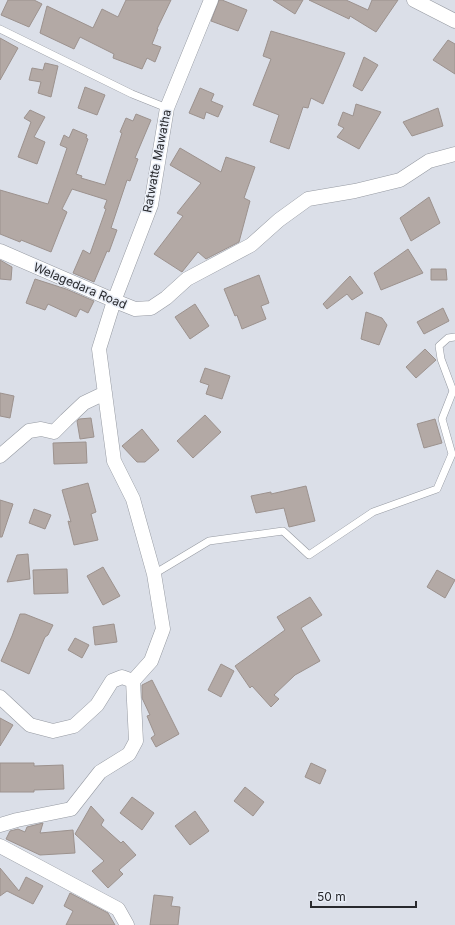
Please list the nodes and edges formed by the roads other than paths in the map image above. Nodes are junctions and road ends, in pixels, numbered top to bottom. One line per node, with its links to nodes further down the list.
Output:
1 (211, 0): 5 (street, Ratwatte Mawatha)
2 (414, 0): 3 (street)
3 (455, 21)
4 (0, 29): 5 (lane)
5 (167, 108): 8 (street, Ratwatte Mawatha)
6 (455, 154): 8 (street, Welagedara Road)
7 (0, 251): 8 (street, Welagedara Road)
8 (114, 301): 10 (street, Ratwatte Mawatha)
9 (455, 338): 12 (lane)
10 (105, 393): 11 (street); 12 (street, Ratwatte Mawatha)
11 (0, 456)
12 (154, 574): 13 (street, Ratwatte Mawatha)
13 (133, 681): 14 (street); 15 (street)
14 (0, 697)
15 (0, 825)
16 (0, 846): 17 (street)
17 (127, 925)

